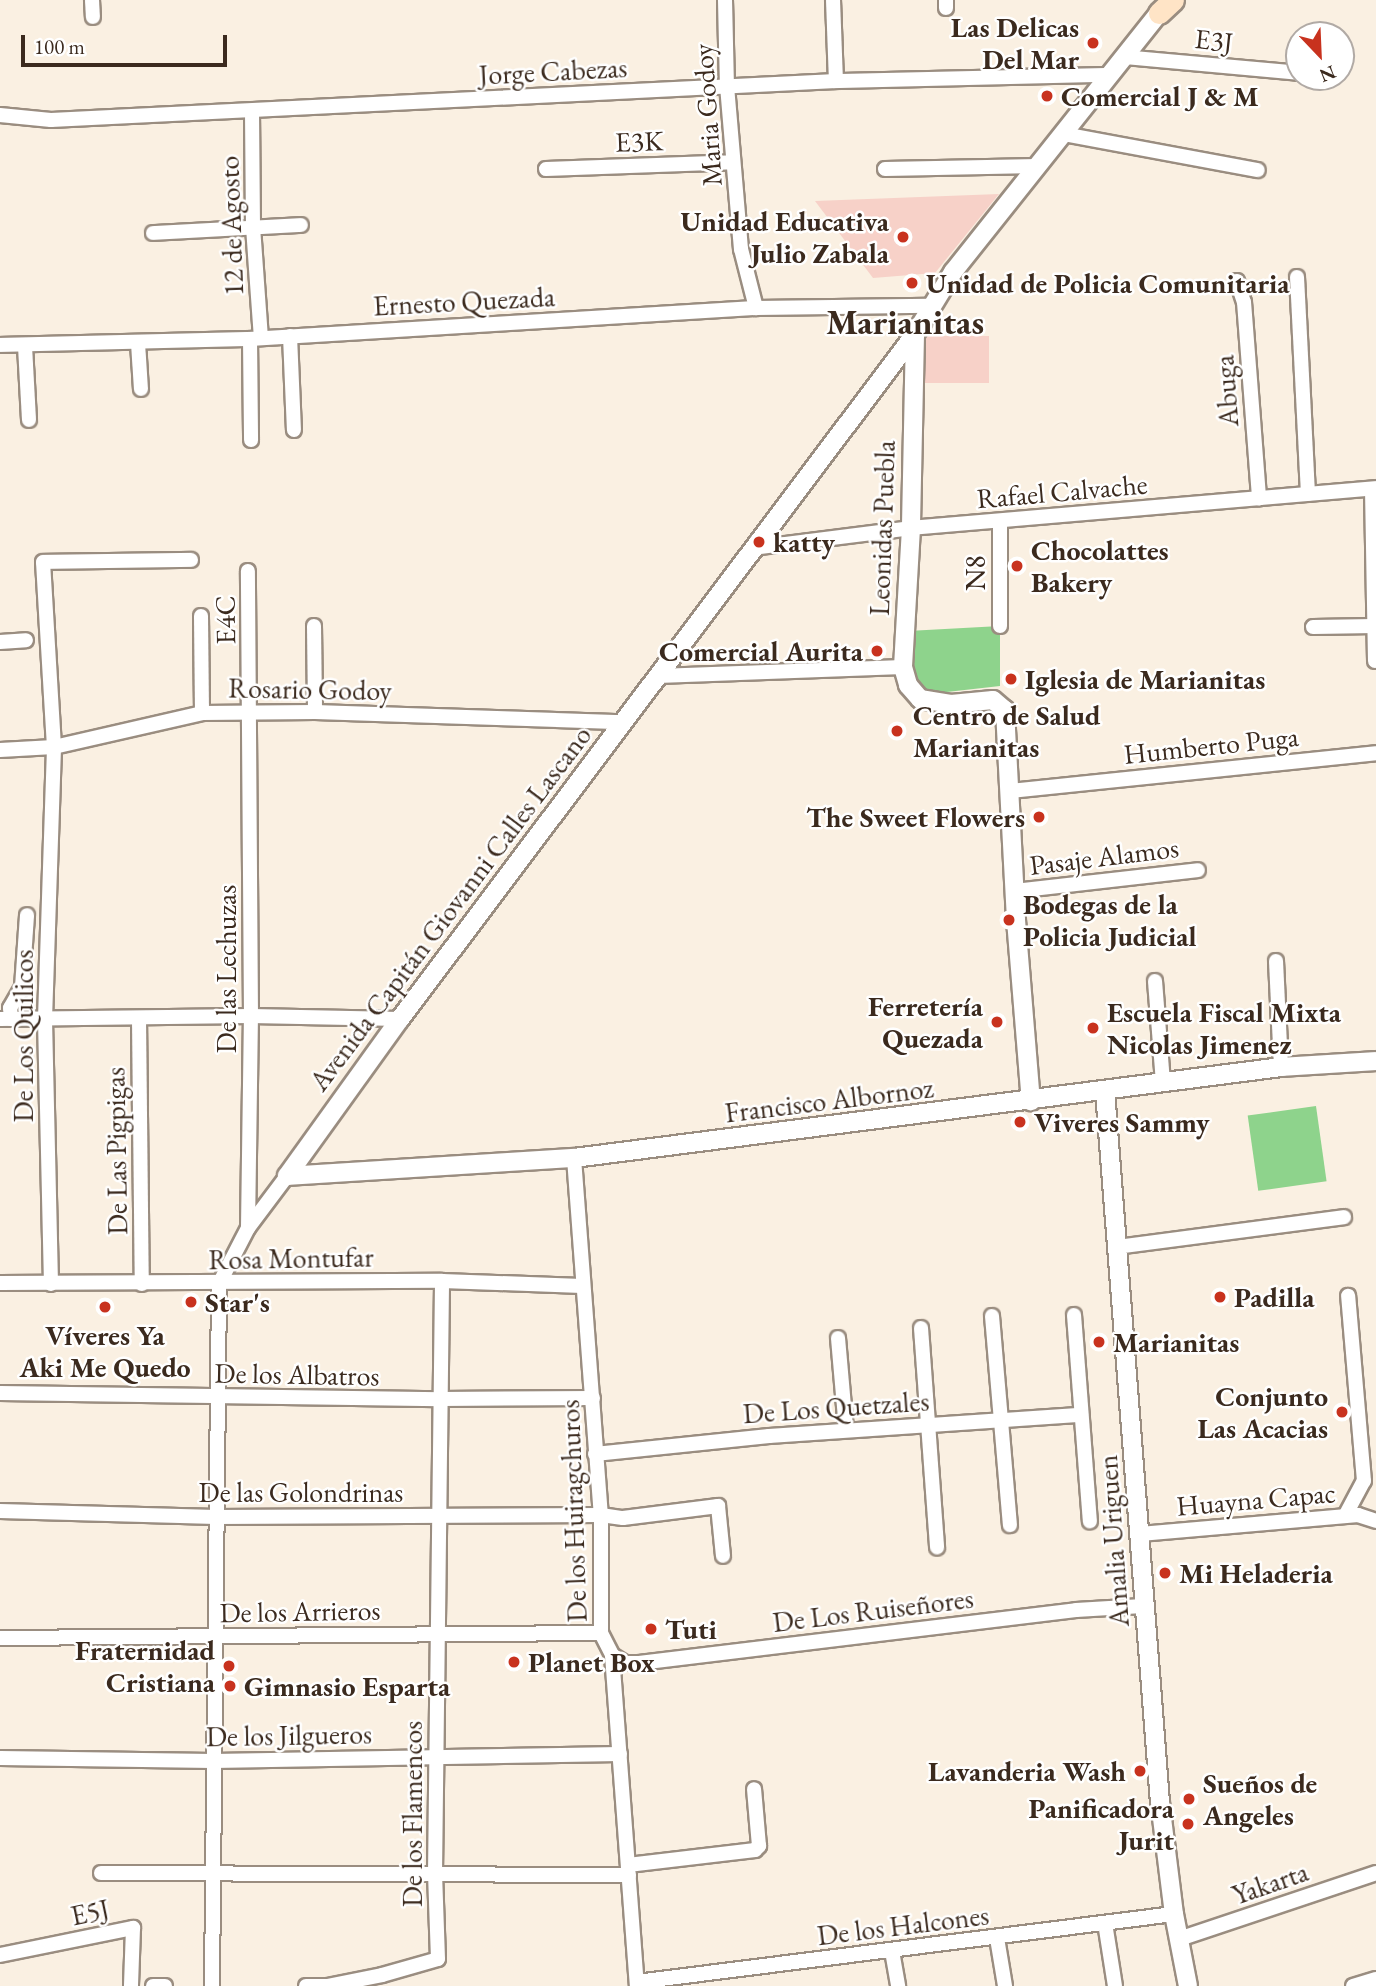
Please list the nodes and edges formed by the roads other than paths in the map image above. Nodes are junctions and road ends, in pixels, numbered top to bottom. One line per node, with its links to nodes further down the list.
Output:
1 (92, 0): 5 (street)
2 (725, 0): 10 (street, Maria Godoy)
3 (833, 0): 9 (street)
4 (1166, 4): 6 (street, Avenida Capitán Giovanni Calles Lascano)
5 (93, 17)
6 (1124, 57): 7 (street, E3J); 8 (street, Avenida Capitán Giovanni Calles Lascano)
7 (1285, 72)
8 (1110, 75): 9 (street, Jorge Cabezas); 13 (street, Avenida Capitán Giovanni Calles Lascano)
9 (835, 81): 10 (street, Jorge Cabezas)
10 (727, 86): 11 (street, Jorge Cabezas); 14 (street, Maria Godoy)
11 (252, 112): 12 (street, Jorge Cabezas); 20 (street, 12 de Agosto)
12 (0, 115)
13 (1063, 134): 15 (street, Avenida Capitán Giovanni Calles Lascano); 18 (street)
14 (733, 162): 16 (street, E3K); 25 (street, Maria Godoy)
15 (1038, 166): 17 (street); 24 (street, Avenida Capitán Giovanni Calles Lascano)
16 (546, 169)
17 (886, 169)
18 (1258, 170)
19 (301, 225): 20 (street)
20 (253, 227): 21 (street); 28 (street, 12 de Agosto)
21 (153, 233)
22 (1297, 277): 39 (street)
23 (1237, 281): 40 (street, Abuga)
24 (930, 306): 25 (street, Ernesto Quezada); 26 (street, Avenida Capitán Giovanni Calles Lascano)
25 (756, 308): 27 (street, Ernesto Quezada)
26 (915, 334): 32 (street, Avenida Capitán Giovanni Calles Lascano); 33 (street, Leonidas Puebla)
27 (290, 337): 28 (street, Ernesto Quezada); 36 (street)
28 (256, 339): 29 (street, Ernesto Quezada); 37 (street)
29 (138, 343): 31 (street, Ernesto Quezada); 34 (street)
30 (0, 345): 31 (street, Ernesto Quezada)
31 (25, 346): 35 (street)
32 (883, 375): 33 (street); 43 (street, Avenida Capitán Giovanni Calles Lascano)
33 (913, 382): 42 (street, Leonidas Puebla)
34 (141, 389)
35 (29, 421)
36 (294, 430)
37 (251, 440)
38 (1374, 488): 39 (street, Rafael Calvache); 49 (street)
39 (1308, 494): 40 (street, Rafael Calvache)
40 (1259, 498): 41 (street, Rafael Calvache)
41 (1000, 521): 42 (street, Rafael Calvache); 48 (street, N8)
42 (911, 528): 43 (street, Rafael Calvache); 54 (street, Leonidas Puebla)
43 (753, 548): 55 (street, Avenida Capitán Giovanni Calles Lascano)
44 (191, 560): 60 (street, De Los Quilicos)
45 (248, 571): 56 (street, E4C)
46 (201, 616): 58 (street)
47 (314, 626): 57 (street)
48 (1000, 626)
49 (1375, 626): 50 (street); 53 (street)
50 (1313, 627)
51 (26, 640): 52 (street)
52 (0, 642)
53 (1375, 661)
54 (903, 667): 55 (street); 63 (street)
55 (658, 676): 59 (street, Avenida Capitán Giovanni Calles Lascano)
56 (251, 710): 57 (street, Rosario Godoy); 58 (street, Rosario Godoy); 69 (street, De las Lechuzas)
57 (315, 712): 59 (street, Rosario Godoy)
58 (202, 713): 60 (street, Rosario Godoy)
59 (624, 722): 73 (street, Avenida Capitán Giovanni Calles Lascano)
60 (54, 747): 61 (street, Rosario Godoy); 72 (street, De Los Quilicos)
61 (0, 750)
62 (1376, 752): 63 (street, Humberto Puga)
63 (1010, 791): 65 (street)
64 (1198, 870): 65 (street, Pasaje Alamos)
65 (1015, 891): 78 (street)
66 (27, 915): 71 (street)
67 (1276, 961): 75 (street)
68 (1155, 981): 76 (street)
69 (251, 1016): 70 (street); 73 (street); 82 (street, De las Lechuzas)
70 (139, 1018): 72 (street); 87 (street, De Las Pigpigas)
71 (5, 1019): 72 (street)
72 (45, 1019): 86 (street, De Los Quilicos)
73 (400, 1019): 80 (street, Avenida Capitán Giovanni Calles Lascano)
74 (1376, 1061): 75 (street, Francisco Albornoz)
75 (1281, 1067): 76 (street, Francisco Albornoz)
76 (1163, 1083): 77 (street, Francisco Albornoz)
77 (1105, 1091): 78 (street, Francisco Albornoz); 83 (street, Amalia Uriguen)
78 (1031, 1101): 79 (street, Francisco Albornoz)
79 (574, 1158): 80 (street, Francisco Albornoz); 89 (street, De los Huiragchuros)
80 (287, 1175): 82 (street, Avenida Capitán Giovanni Calles Lascano)
81 (1344, 1217): 83 (street)
82 (248, 1228): 88 (street, Avenida Capitán Giovanni Calles Lascano)
83 (1117, 1247): 112 (street, Amalia Uriguen)
84 (442, 1281): 88 (street, Rosa Montufar); 89 (street, Rosa Montufar); 98 (street, De los Flamencos)
85 (0, 1283): 86 (street, Rosa Montufar)
86 (51, 1283): 87 (street, Rosa Montufar)
87 (142, 1284): 88 (street, Rosa Montufar)
88 (219, 1284): 96 (street, Avenida Capitán Giovanni Calles Lascano)
89 (582, 1286): 97 (street, De los Huiragchuros)
90 (1348, 1296): 107 (street)
91 (1074, 1315): 99 (street)
92 (992, 1316): 100 (street)
93 (921, 1328): 101 (street)
94 (838, 1338): 102 (street)
95 (0, 1393): 96 (street, De los Albatros)
96 (219, 1397): 98 (street, De los Albatros); 108 (street, Avenida Capitán Giovanni Calles Lascano)
97 (593, 1398): 98 (street, De los Albatros); 103 (street, De los Huiragchuros)
98 (440, 1399): 106 (street, De los Flamencos)
99 (1081, 1415): 100 (street, De Los Quetzales); 109 (street)
100 (1001, 1422): 101 (street, De Los Quetzales); 111 (street)
101 (927, 1426): 102 (street, De Los Quetzales); 113 (street)
102 (846, 1430): 103 (street, De Los Quetzales)
103 (595, 1454): 105 (street, De los Huiragchuros)
104 (0, 1511): 108 (street, De las Golondrinas)
105 (601, 1515): 106 (street, De las Golondrinas); 114 (street, De las Golondrinas); 116 (street, De los Huiragchuros)
106 (439, 1516): 108 (street, De las Golondrinas); 117 (street, De los Flamencos)
107 (1346, 1516): 110 (street, Huayna Capac); 112 (street, Huayna Capac)
108 (216, 1517): 118 (street, Avenida Capitán Giovanni Calles Lascano)
109 (1090, 1521)
110 (1376, 1521)
111 (1010, 1525)
112 (1140, 1534): 115 (street, Amalia Uriguen)
113 (937, 1548)
114 (723, 1556)
115 (1143, 1606): 120 (street, De Los Ruiseñores); 131 (street, Amalia Uriguen)
116 (601, 1633): 117 (street, De los Arrieros); 120 (street, De los Huiragchuros)
117 (438, 1634): 118 (street, De los Arrieros); 122 (street, De los Flamencos)
118 (214, 1637): 119 (street, De los Arrieros); 124 (street, Avenida Capitán Giovanni Calles Lascano)
119 (0, 1638)
120 (612, 1655): 121 (street, De los Huiragchuros)
121 (620, 1754): 122 (street, De los Jilgueros); 126 (street, De los Huiragchuros)
122 (436, 1757): 124 (street, De los Jilgueros); 130 (street, De los Flamencos)
123 (0, 1758): 124 (street, De los Jilgueros)
124 (213, 1761): 127 (street, Avenida Capitán Giovanni Calles Lascano)
125 (754, 1789): 126 (street)
126 (629, 1870): 130 (street); 137 (street, De los Huiragchuros)
127 (213, 1872): 128 (street); 130 (street); 141 (street, Avenida Capitán Giovanni Calles Lascano)
128 (102, 1873)
129 (1376, 1873): 134 (street, Yakarta)
130 (435, 1874): 142 (street, De los Flamencos)
131 (1174, 1914): 132 (street, De los Halcones); 134 (street, Amalia Uriguen)
132 (1105, 1923): 133 (street, De los Halcones); 145 (street)
133 (997, 1938): 135 (street, De los Halcones); 144 (street)
134 (1179, 1939): 146 (street, Amalia Uriguen)
135 (892, 1951): 137 (street, De los Halcones); 143 (street)
136 (0, 1955): 138 (street, E5J)
137 (637, 1984)
138 (131, 1986)
139 (153, 1986): 140 (street)
140 (165, 1986)
141 (212, 1986)
142 (306, 1986)
143 (898, 1986)
144 (1005, 1986)
145 (1115, 1986)
146 (1188, 1986)

